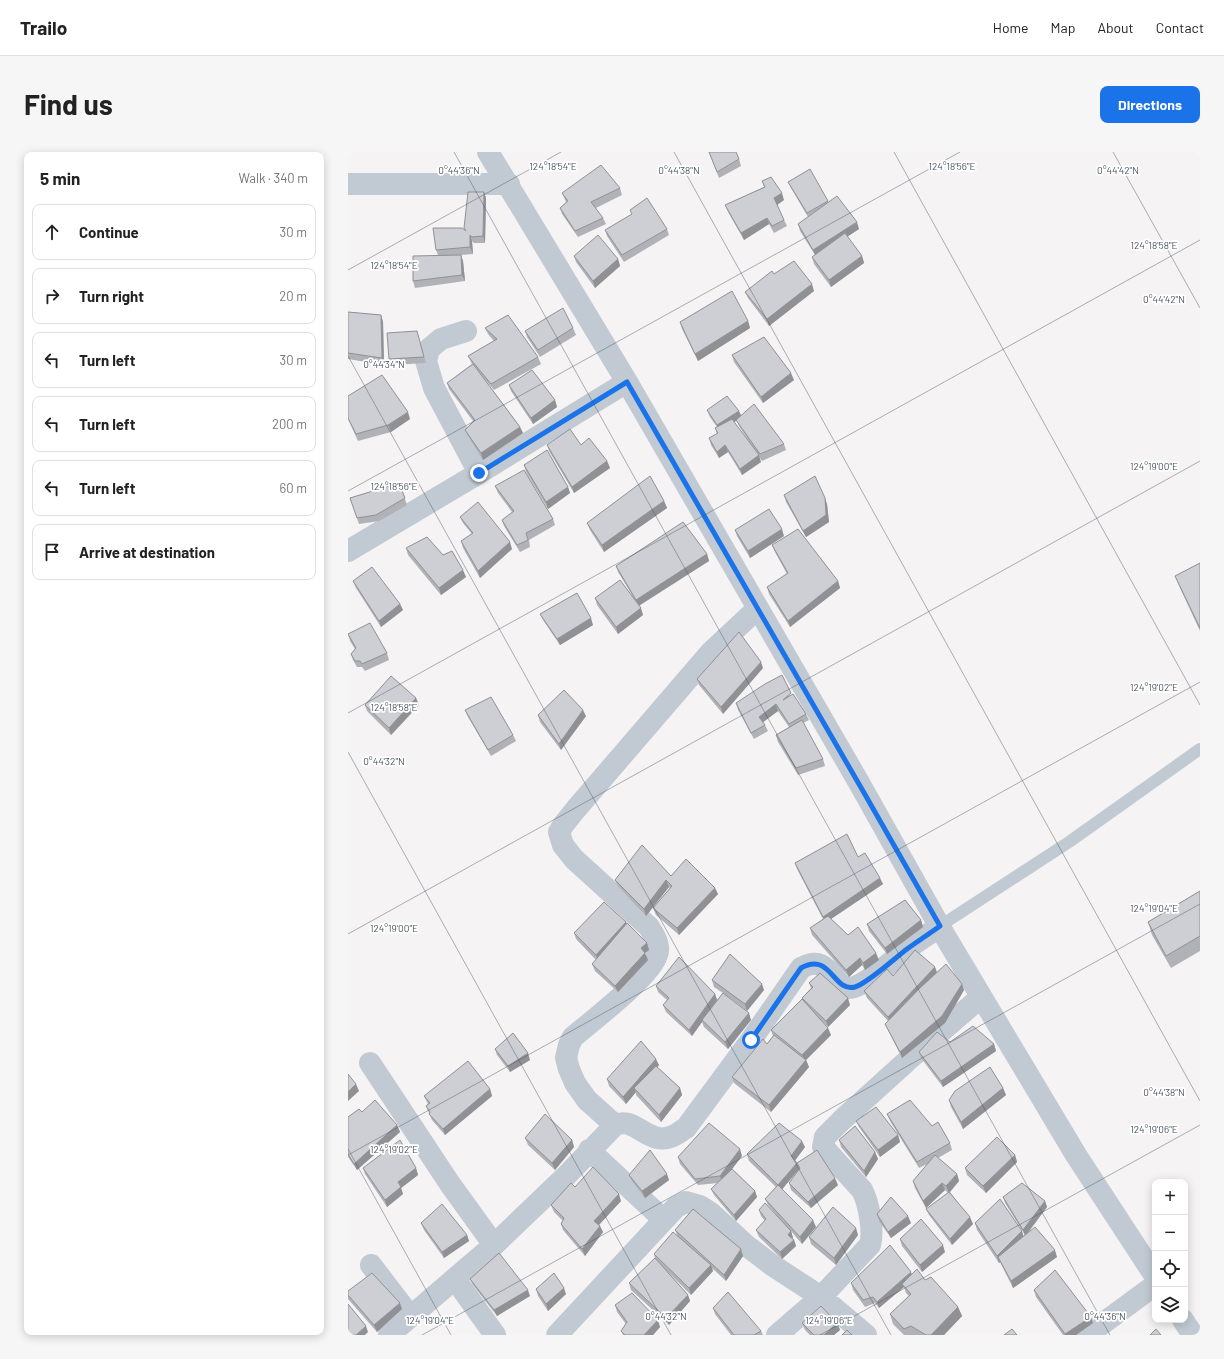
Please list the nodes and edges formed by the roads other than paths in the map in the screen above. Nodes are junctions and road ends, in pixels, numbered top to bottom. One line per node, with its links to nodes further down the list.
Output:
1 (488, 152): 3 (street)
2 (348, 184): 3 (street)
3 (509, 184): 5 (street)
4 (466, 330): 6 (street)
5 (627, 382): 6 (street); 8 (street)
6 (479, 473): 7 (street)
7 (348, 551)
8 (757, 609): 10 (street); 13 (street)
9 (1200, 749): 10 (lane)
10 (940, 926): 11 (street); 13 (street)
11 (981, 997): 18 (street); 21 (street)
12 (370, 1063): 16 (street)
13 (615, 1125): 14 (street)
14 (589, 1150): 15 (street); 16 (street)
15 (664, 1220): 21 (street); 26 (street)
16 (494, 1245): 19 (street)
17 (371, 1264): 22 (street)
18 (1152, 1271)
19 (455, 1279): 22 (street); 25 (street)
20 (1152, 1287): 29 (street)
21 (821, 1297): 27 (street); 28 (street)
22 (410, 1316): 24 (street)
23 (1185, 1323): 30 (street)
24 (389, 1335)
25 (495, 1335)
26 (557, 1335)
27 (778, 1335)
28 (866, 1335)
29 (1087, 1335)
30 (1193, 1335)

